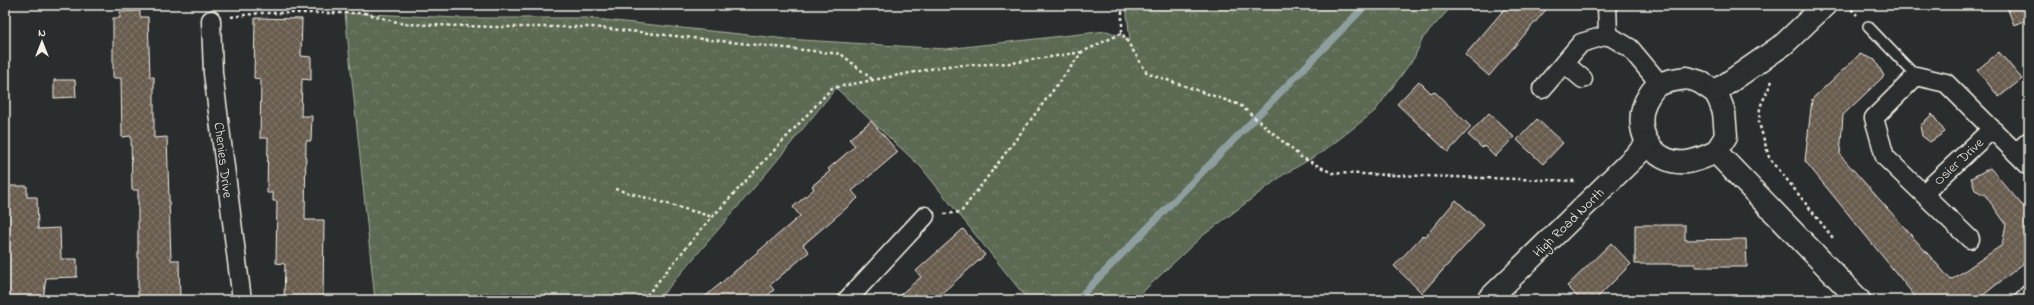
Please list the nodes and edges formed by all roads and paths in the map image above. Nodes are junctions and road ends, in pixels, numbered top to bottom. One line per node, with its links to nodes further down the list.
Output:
1 (364, 5): 5 (path)
2 (1122, 5): 8 (path)
3 (1607, 5): 9 (street)
4 (1825, 5): 18 (street)
5 (365, 13): 6 (path); 15 (path)
6 (211, 20): 32 (street, Chenies Drive)
7 (1868, 26): 12 (lane)
8 (1122, 33): 10 (path); 24 (path)
9 (1608, 35): 11 (street); 16 (street)
10 (1082, 52): 15 (path); 27 (path)
11 (1564, 63): 14 (street); 17 (street)
12 (1916, 76): 19 (street, Osier Drive); 26 (street, Osier Drive)
13 (1775, 78): 30 (path)
14 (1583, 79)
15 (873, 80): 28 (path)
16 (1660, 84): 18 (street); 20 (street)
17 (1542, 89)
18 (1715, 92): 22 (street)
19 (1992, 129): 21 (street, Osier Drive); 26 (street, Osier Drive)
20 (1648, 144): 22 (street); 24 (street, High Road North)
21 (2023, 147): 23 (street, Osier Drive)
22 (1716, 152): 36 (street)
23 (2029, 166)
24 (1611, 182): 35 (street, High Road North)
25 (616, 189): 28 (path)
26 (1924, 193): 29 (street, Osier Drive)
27 (925, 216): 34 (street)
28 (713, 217): 33 (path)
29 (1970, 239)
30 (1835, 242)
31 (2029, 294): 37 (street)
32 (242, 300)
33 (643, 300)
34 (847, 300)
35 (1488, 300)
36 (1859, 300)
37 (2024, 300)

